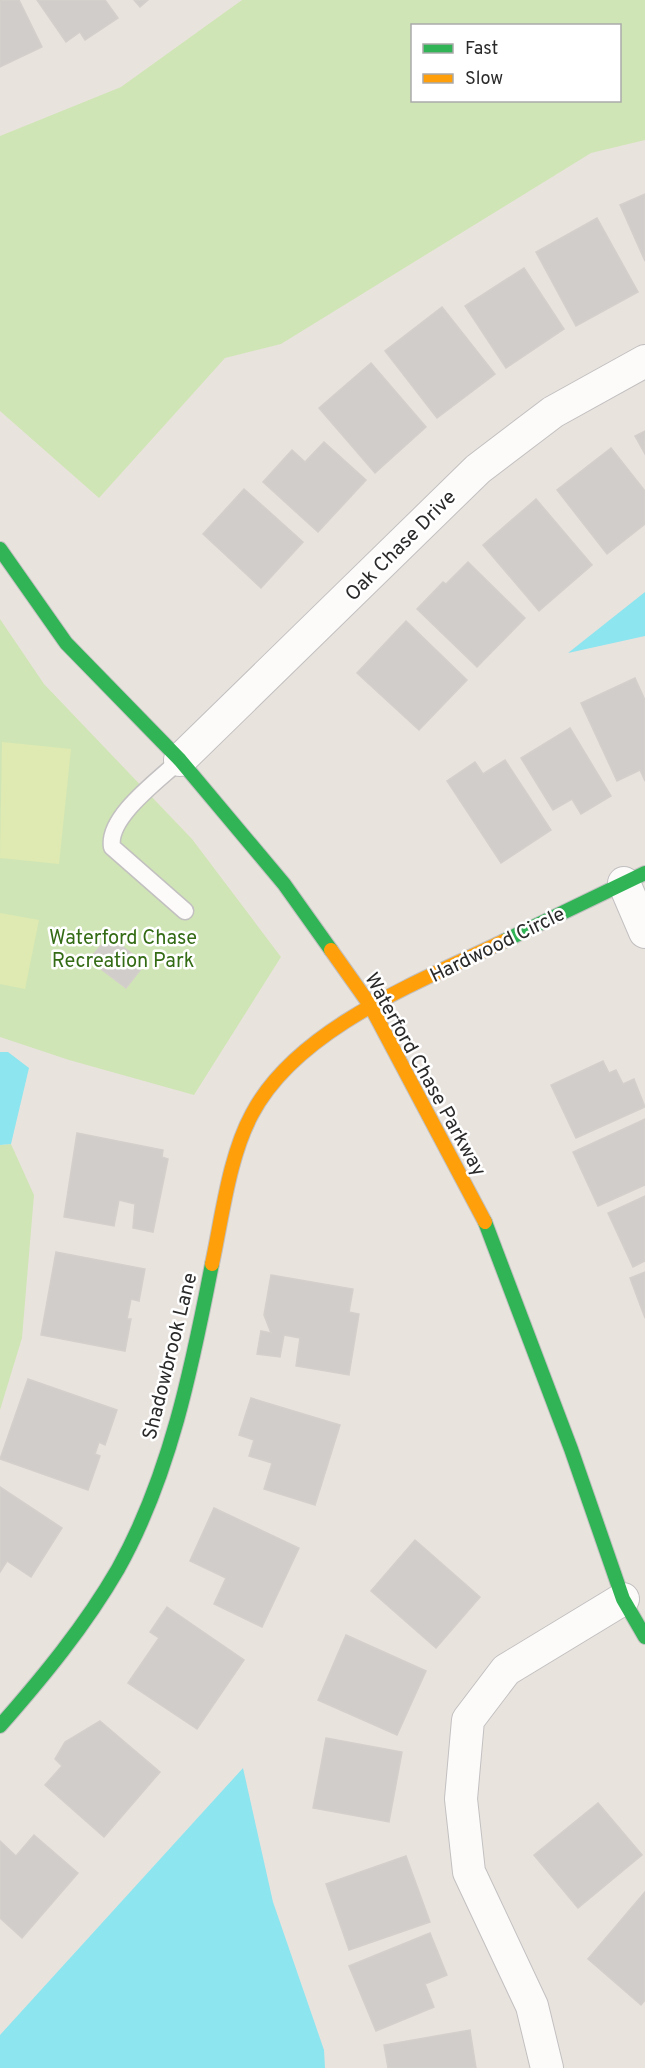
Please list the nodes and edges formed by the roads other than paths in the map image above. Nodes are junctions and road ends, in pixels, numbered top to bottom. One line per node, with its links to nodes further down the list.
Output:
1 (645, 361): 3 (street, Oak Chase Drive)
2 (0, 549): 3 (street, Waterford Chase Parkway)
3 (180, 760): 5 (lane); 7 (street, Waterford Chase Parkway)
4 (634, 878): 6 (street, Hardwood Circle); 7 (street, Hardwood Circle)
5 (185, 911)
6 (645, 932)
7 (370, 1005): 8 (street, Waterford Chase Parkway); 10 (street, Shadowbrook Lane)
8 (623, 1599): 9 (street, Waterford Chase Parkway); 11 (street)
9 (645, 1637)
10 (0, 1726)
11 (548, 2068)

